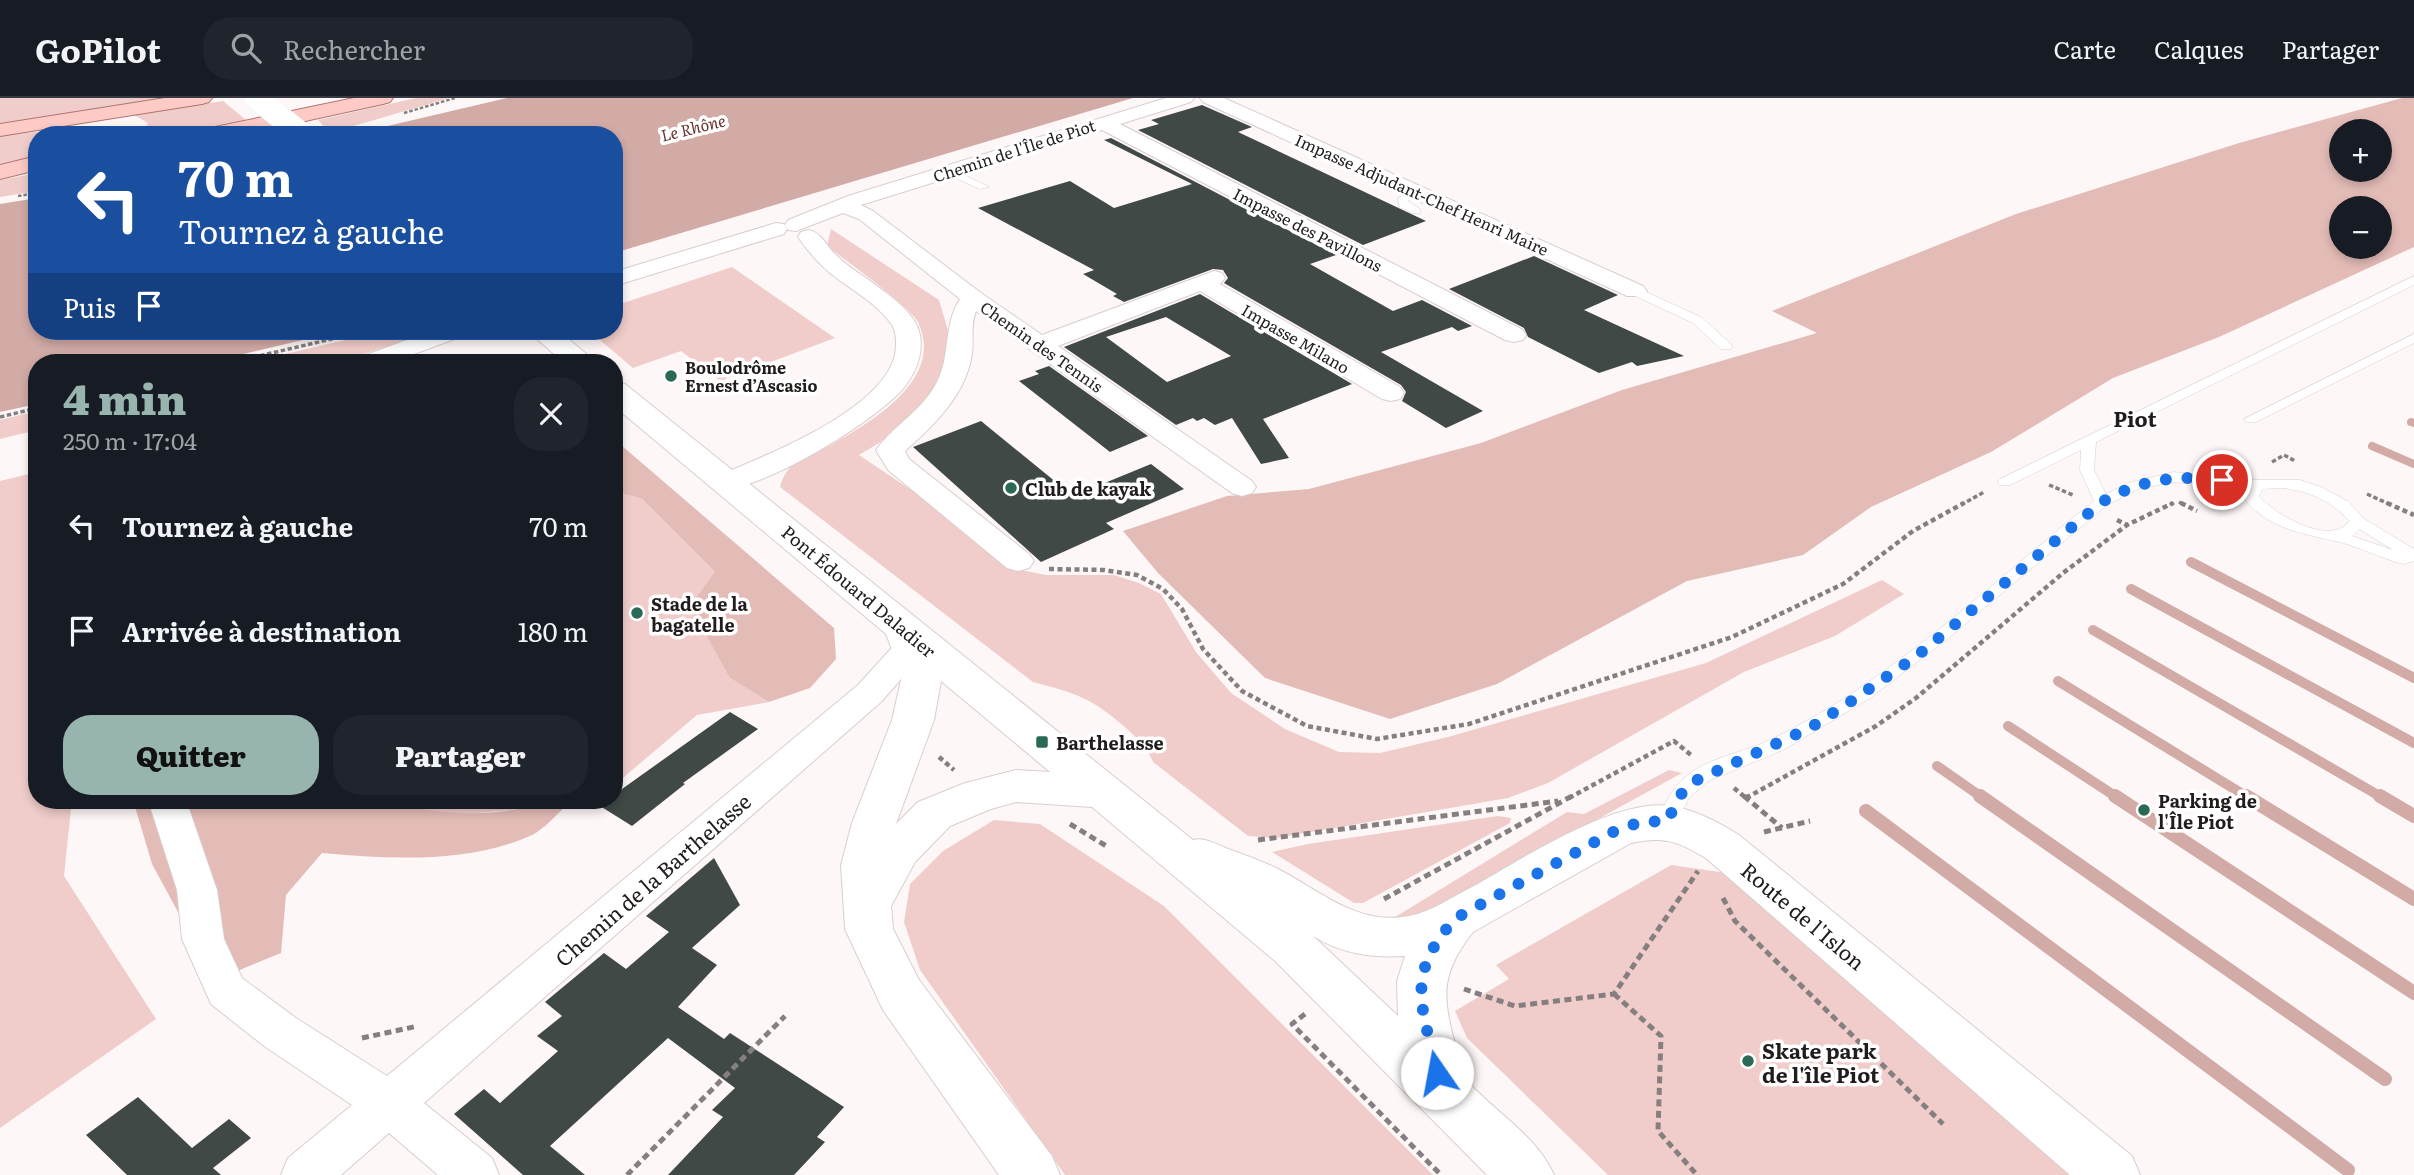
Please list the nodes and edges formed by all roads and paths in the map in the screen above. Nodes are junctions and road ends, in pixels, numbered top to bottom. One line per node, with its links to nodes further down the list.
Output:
1 (202, 98): 6 (main road)
2 (257, 98): 12 (main road, bridge)
3 (383, 98): 11 (main road)
4 (1185, 98): 7 (street, Chemin de l'Île de Piot)
5 (1209, 98): 23 (street, Impasse Adjudant-Chef Henri Maire)
6 (67, 121): 9 (main road); 10 (main road)
7 (1102, 122): 16 (street, Chemin de l'Île de Piot); 25 (street, Impasse des Pavillons)
8 (28, 126): 13 (main road)
9 (30, 126)
10 (120, 126)
11 (252, 126)
12 (291, 126)
13 (0, 130)
14 (28, 166): 17 (main road)
15 (28, 170): 17 (main road)
16 (948, 171): 18 (lane); 19 (street, Chemin de l'Île de Piot)
17 (0, 174)
18 (984, 187)
19 (843, 205): 20 (street, Chemin de l'Île de Piot); 24 (street, Chemin des Tennis)
20 (792, 235): 21 (street); 41 (street)
21 (623, 276)
22 (2414, 280): 40 (lane)
23 (1634, 290): 31 (lane)
24 (973, 298): 30 (street, Chemin des Tennis); 51 (street)
25 (1514, 335)
26 (2414, 338): 39 (lane)
27 (328, 340): 32 (path)
28 (553, 340): 34 (main road)
29 (448, 341): 33 (street)
30 (1040, 345): 35 (street, Impasse Milano); 44 (street, Chemin des Tennis)
31 (1726, 346)
32 (269, 354)
33 (397, 354)
34 (571, 354)
35 (1391, 393)
36 (626, 399): 41 (main road, Pont Édouard Daladier)
37 (28, 410): 38 (path)
38 (0, 417)
39 (2251, 419)
40 (2089, 440): 42 (lane); 46 (lane)
41 (727, 482): 53 (main road, Pont Édouard Daladier)
42 (2004, 482): 51 (path)
43 (2259, 485): 46 (lane); 48 (lane); 49 (lane)
44 (1242, 487)
45 (2178, 501): 47 (path)
46 (2102, 502): 60 (lane)
47 (2197, 511)
48 (2357, 521): 49 (lane); 50 (lane)
49 (2334, 535): 52 (lane)
50 (2414, 556)
51 (1018, 561)
52 (2414, 564)
53 (906, 639): 56 (main road, Pont Édouard Daladier); 67 (main road); 76 (street, Chemin de la Barthelasse)
54 (1699, 761): 57 (path)
55 (1732, 787): 62 (path)
56 (1104, 792): 64 (main road, Pont Édouard Daladier); 67 (main road)
57 (1564, 801): 63 (path); 66 (path)
58 (170, 809): 74 (street)
59 (1062, 820): 64 (path)
60 (1667, 821): 65 (main road, Route de l'Islon); 68 (main road, Route de l'Islon)
61 (1810, 821): 62 (path)
62 (1782, 828): 65 (path)
63 (1257, 840)
64 (1136, 845): 68 (main road, Route de l'Islon); 75 (main road, Pont Édouard Daladier)
65 (1713, 855): 70 (path); 77 (path); 85 (main road, Route de l'Islon)
66 (1381, 901)
67 (866, 906): 81 (main road)
68 (1456, 918): 75 (main road, Route de l'Islon)
69 (1456, 986): 70 (path)
70 (1614, 994): 84 (path)
71 (1297, 1005): 82 (path)
72 (785, 1016): 80 (path)
73 (422, 1025): 74 (path)
74 (297, 1043): 76 (street)
75 (1441, 1091): 83 (main road, Pont Édouard Daladier)
76 (390, 1104): 78 (street, Chemin de la Barthelasse); 79 (street)
77 (1943, 1124)
78 (305, 1175)
79 (475, 1175)
80 (627, 1175)
81 (1032, 1175)
82 (1441, 1175)
83 (1526, 1175)
84 (1697, 1175)
85 (2112, 1175)

